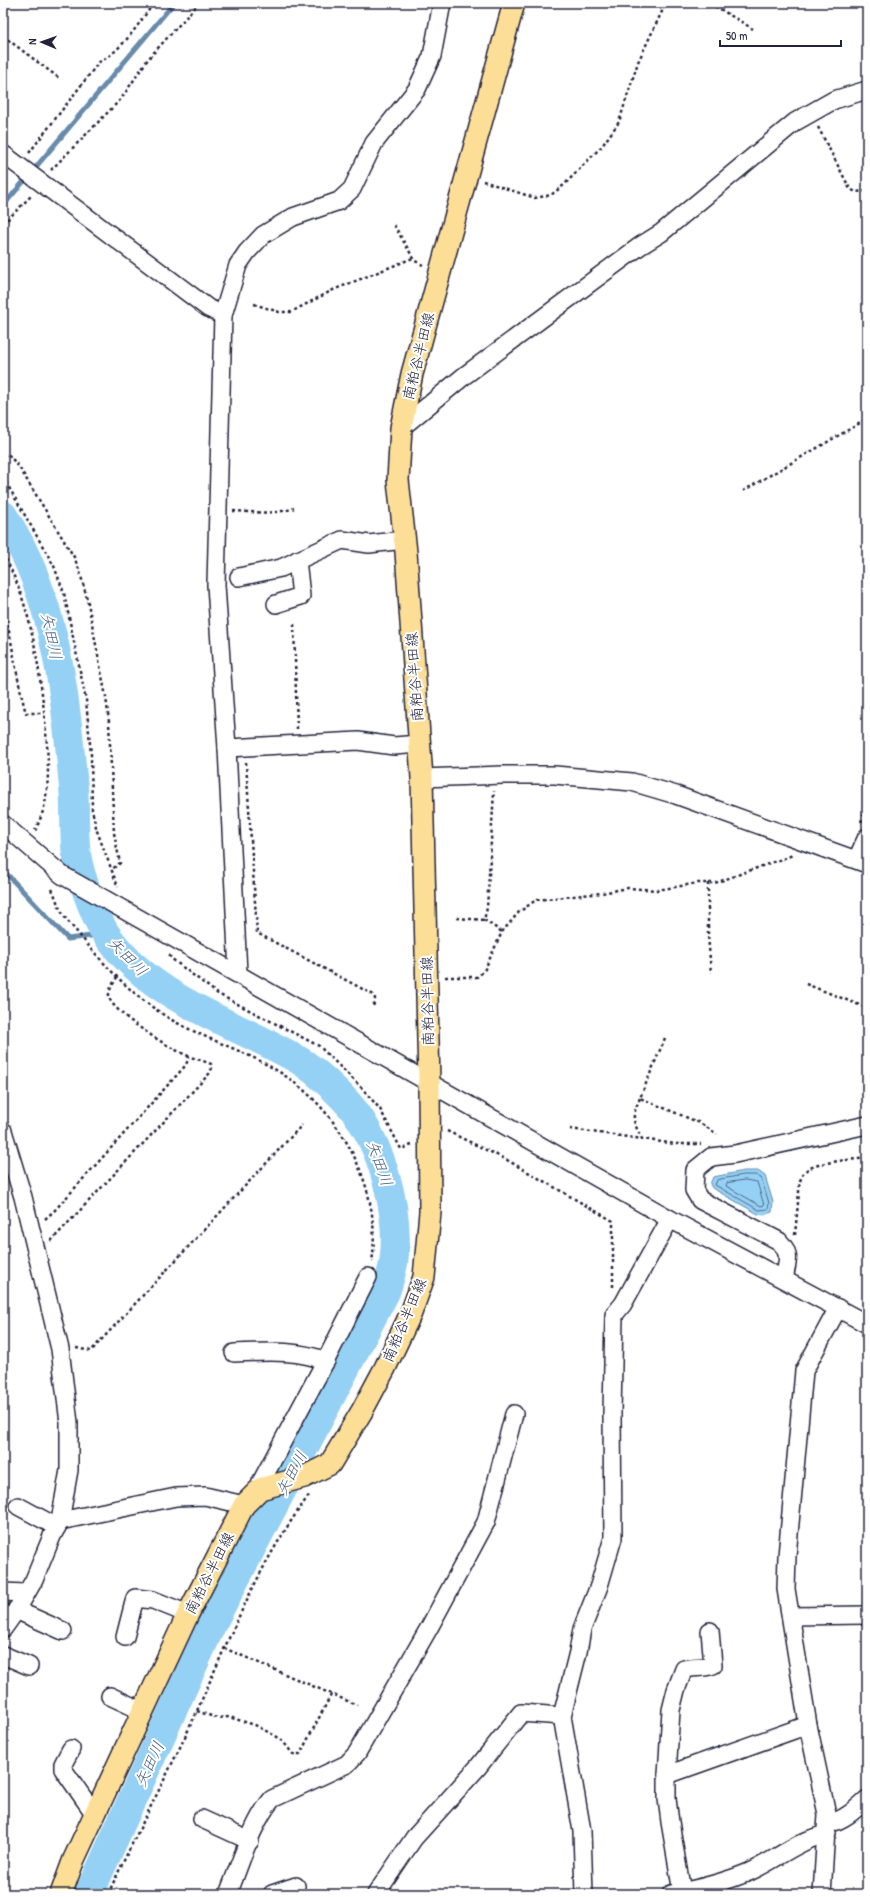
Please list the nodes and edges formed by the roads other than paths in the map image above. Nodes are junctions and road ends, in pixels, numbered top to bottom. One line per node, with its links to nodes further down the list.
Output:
1 (442, 3): 5 (street)
2 (514, 3): 6 (main road, 南粕谷半田線)
3 (867, 90): 6 (street)
4 (3, 154): 5 (street)
5 (223, 315): 12 (street)
6 (401, 428): 7 (main road, 南粕谷半田線)
7 (404, 540): 8 (street); 11 (main road, 南粕谷半田線)
8 (297, 560): 9 (street); 10 (street)
9 (239, 577)
10 (276, 604)
11 (419, 744): 12 (street); 13 (main road, 南粕谷半田線)
12 (226, 748): 17 (street)
13 (422, 778): 16 (street); 18 (main road, 南粕谷半田線)
14 (3, 824): 17 (street)
15 (867, 837): 16 (street)
16 (862, 861)
17 (238, 973): 18 (street)
18 (429, 1083): 21 (street); 29 (main road, 南粕谷半田線)
19 (867, 1125): 23 (street)
20 (3, 1131): 32 (street)
21 (670, 1219): 23 (street); 47 (street)
22 (368, 1277): 27 (street)
23 (784, 1279): 24 (street)
24 (838, 1308): 25 (street); 38 (street)
25 (867, 1324)
26 (234, 1353): 27 (street)
27 (326, 1361): 29 (street)
28 (514, 1414): 55 (street)
29 (260, 1489): 30 (main road, 南粕谷半田線)
30 (244, 1505): 32 (street); 36 (main road, 南粕谷半田線)
31 (18, 1506): 32 (street)
32 (59, 1524): 34 (street)
33 (3, 1592): 34 (street)
34 (25, 1593): 35 (street)
35 (16, 1610): 39 (street); 41 (street)
36 (188, 1614): 42 (street); 46 (main road, 南粕谷半田線)
37 (867, 1615): 38 (street)
38 (791, 1616): 48 (street)
39 (3, 1629)
40 (710, 1630): 50 (street)
41 (63, 1631)
42 (125, 1637)
43 (3, 1655): 44 (street)
44 (29, 1666)
45 (110, 1696): 46 (street)
46 (142, 1711): 52 (main road, 南粕谷半田線)
47 (562, 1716): 61 (street); 62 (street)
48 (808, 1725): 50 (street); 54 (street)
49 (71, 1749): 52 (street)
50 (667, 1775): 57 (street)
51 (867, 1799): 54 (street)
52 (96, 1813): 58 (main road, 南粕谷半田線)
53 (202, 1819): 55 (street)
54 (827, 1829): 57 (street); 63 (street)
55 (250, 1841): 59 (street)
56 (296, 1886): 60 (street)
57 (677, 1893)
58 (61, 1894)
59 (228, 1894)
60 (272, 1894)
61 (376, 1894)
62 (584, 1894)
63 (822, 1894)

